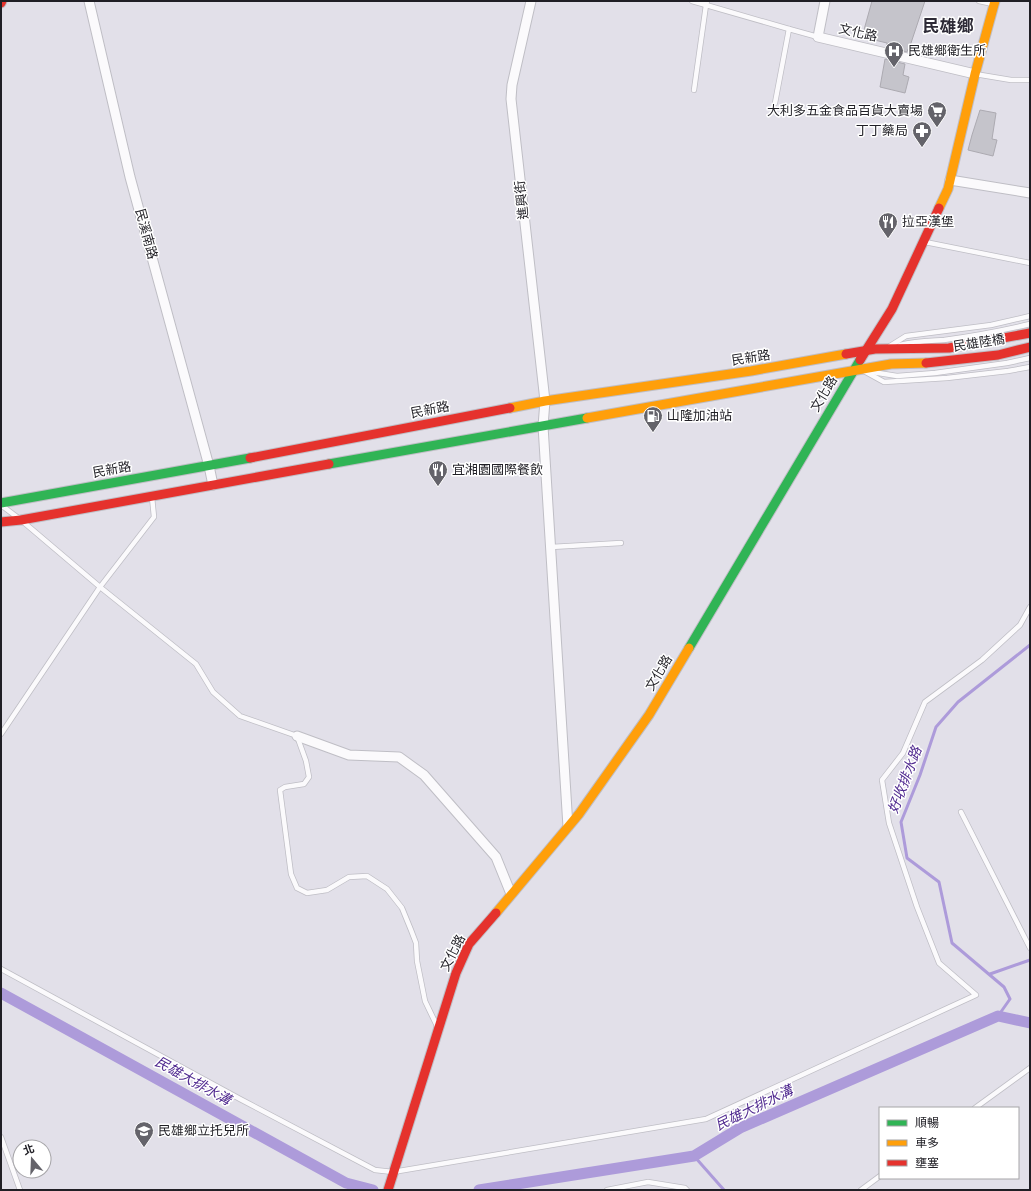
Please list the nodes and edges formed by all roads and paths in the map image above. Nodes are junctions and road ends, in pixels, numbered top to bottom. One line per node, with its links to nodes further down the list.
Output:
1 (89, 1): 30 (street, 民溪南路)
2 (531, 1): 28 (street, 進興街)
3 (692, 1): 6 (lane)
4 (825, 1): 9 (street, 文化路)
5 (979, 1): 7 (lane)
6 (707, 3): 8 (lane); 12 (lane)
7 (995, 3): 10 (main road, 文化路)
8 (789, 29): 9 (lane); 13 (lane)
9 (818, 37): 10 (street, 文化路)
10 (975, 74): 11 (lane); 14 (main road, 文化路)
11 (1030, 80)
12 (694, 90)
13 (775, 102)
14 (950, 180): 15 (street); 16 (main road, 文化路)
15 (1030, 193)
16 (923, 241): 17 (lane); 24 (main road, 文化路)
17 (1030, 263)
18 (1030, 316): 23 (lane)
19 (1030, 324): 21 (lane, 民雄陸橋)
20 (1030, 333): 21 (main road, 民雄陸橋)
21 (936, 345): 23 (main road, 民新路)
22 (1030, 347): 27 (main road, 民雄陸橋)
23 (885, 349): 24 (main road, 民新路)
24 (866, 350): 27 (main road, 文化路); 28 (main road, 民新路)
25 (1030, 358): 27 (lane, 民雄陸橋)
26 (1030, 367): 27 (lane)
27 (857, 370): 29 (main road); 43 (main road, 文化路)
28 (545, 401): 29 (street, 進興街); 30 (main road, 民新路)
29 (543, 426): 31 (main road); 37 (street, 進興街)
30 (208, 466): 31 (street, 民溪南路); 33 (main road, 民新路)
31 (213, 485): 32 (main road)
32 (151, 495): 34 (main road); 38 (lane)
33 (1, 504): 34 (lane)
34 (21, 520): 35 (main road); 38 (lane)
35 (1, 522)
36 (622, 543): 37 (lane)
37 (551, 548): 43 (street, 進興街)
38 (100, 587): 40 (lane); 41 (lane)
39 (1030, 607): 51 (lane)
40 (1, 734)
41 (297, 736): 44 (street); 47 (lane)
42 (961, 812): 45 (lane)
43 (568, 827): 44 (main road, 文化路)
44 (511, 894): 47 (main road, 文化路)
45 (1030, 947)
46 (1, 969): 51 (lane)
47 (438, 1027): 51 (main road, 文化路)
48 (1030, 1068): 49 (lane)
49 (976, 1107)
50 (1, 1137): 54 (lane)
51 (393, 1172): 55 (main road, 文化路)
52 (879, 1177): 58 (lane)
53 (615, 1189): 56 (lane); 57 (lane)
54 (20, 1190)
55 (388, 1190)
56 (607, 1190)
57 (687, 1190)
58 (861, 1190)

